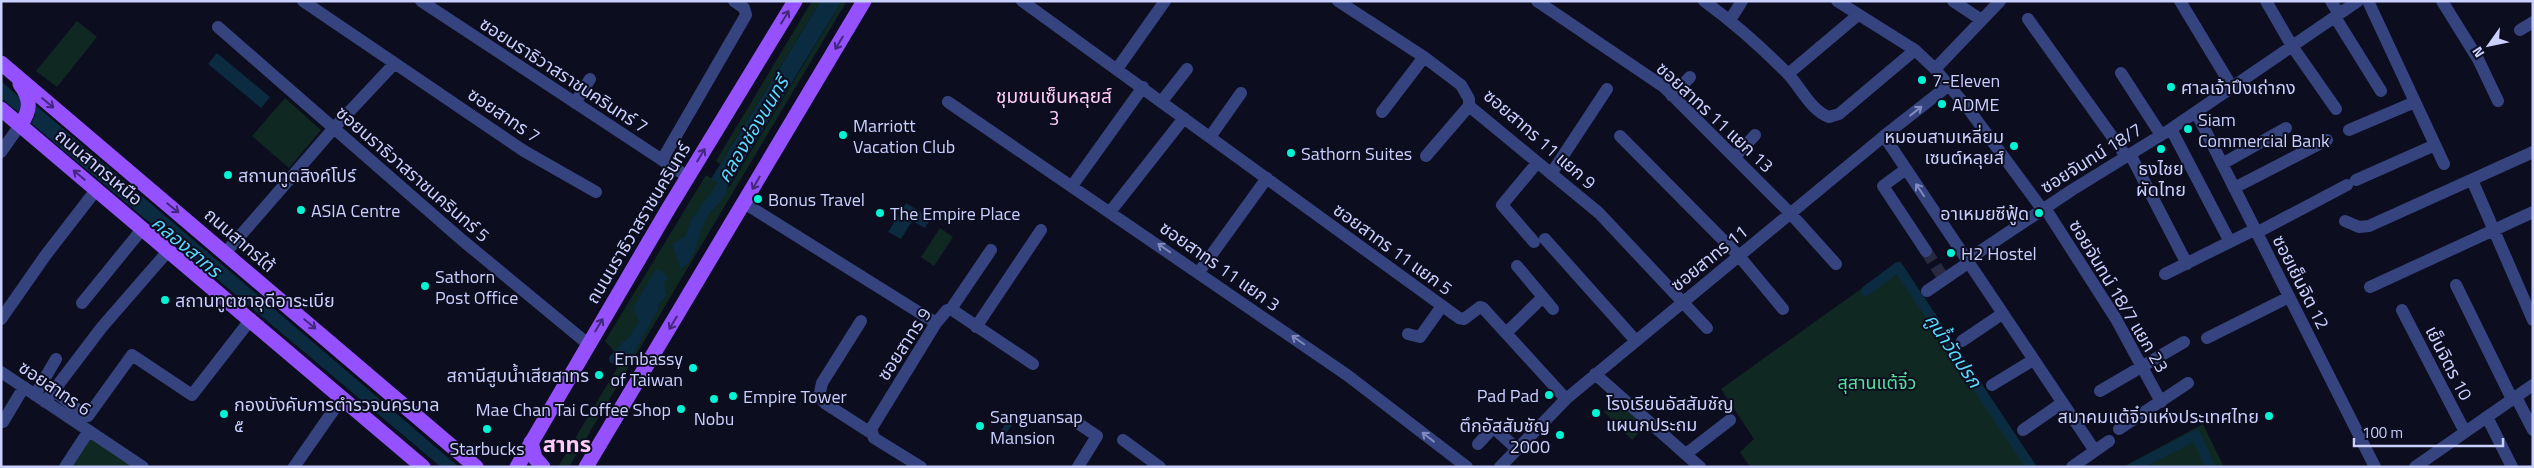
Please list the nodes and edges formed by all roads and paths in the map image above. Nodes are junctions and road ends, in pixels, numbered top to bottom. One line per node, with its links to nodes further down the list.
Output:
1 (303, 1): 32 (street, ซอยสาทร 7)
2 (734, 1): 75 (street)
3 (795, 1): 81 (main road, ถนนนราธิวาสราชนครินทร์, one-way to 3)
4 (864, 1): 88 (main road, one-way to 88)
5 (1022, 1): 34 (street, ซอยสาทร 11 แยก 5)
6 (1165, 1): 34 (street)
7 (1338, 1): 31 (street, ซอยสาทร 11 แยก 9)
8 (1537, 1): 47 (street, ซอยสาทร 11 แยก 13)
9 (1704, 1): 25 (street)
10 (1742, 1): 25 (street)
11 (1837, 1): 21 (street, ซอยจันทน์ 18/7 แยก 23)
12 (1953, 1): 23 (street)
13 (2000, 1): 23 (street)
14 (2180, 1): 42 (street)
15 (2266, 1): 29 (street)
16 (2331, 1): 22 (street)
17 (2358, 1): 22 (street, ซอยจันทน์ 18/7)
18 (2368, 1): 51 (street)
19 (2442, 1): 49 (street)
20 (429, 4): 52 (street, ซอยนราธิวาสราชนครินทร์ 7)
21 (1858, 15): 30 (street, ซอยจันทน์ 18/7 แยก 23); 38 (street)
22 (2337, 15): 29 (street, ซอยจันทน์ 18/7); 45 (street)
23 (1980, 19): 36 (street)
24 (2028, 19): 72 (street)
25 (1730, 20): 38 (street)
26 (2533, 22): 28 (street)
27 (218, 26): 60 (street, ซอยนราธิวาสราชนครินทร์ 5)
28 (2520, 30)
29 (2292, 46): 42 (street, ซอยจันทน์ 18/7); 55 (street)
30 (1915, 50): 36 (street, ซอยจันทน์ 18/7 แยก 23); 38 (street)
31 (1424, 57): 53 (street, ซอยสาทร 11 แยก 9); 56 (street)
32 (394, 64): 60 (street); 87 (street, ซอยสาทร 7)
33 (6, 68): 59 (main road); 102 (main road, ถนนสาทรใต้, one-way to 102)
34 (1117, 69): 43 (street, ซอยสาทร 11 แยก 5)
35 (1187, 69): 48 (street)
36 (1935, 69): 41 (street, ซอยจันทน์ 18/7 แยก 23)
37 (2121, 73): 63 (street)
38 (1788, 74)
39 (1690, 77): 47 (street)
40 (590, 78): 52 (street)
41 (1949, 85): 67 (street, ซอยสาทร 11, one-way to 41); 89 (street, ซอยจันทน์ 18/7 แยก 23)
42 (2232, 86): 57 (street, ซอยจันทน์ 18/7)
43 (1143, 87): 48 (street, ซอยสาทร 11 แยก 5); 84 (street)
44 (1607, 89): 80 (street)
45 (2381, 90)
46 (1241, 92): 65 (street)
47 (1672, 96): 74 (street, ซอยสาทร 11 แยก 13)
48 (1162, 101): 58 (street, ซอยสาทร 11 แยก 5)
49 (2498, 101)
50 (948, 102): 84 (street, ซอยสาทร 11 แยก 3)
51 (2415, 102): 62 (street); 69 (street)
52 (575, 103): 75 (street, ซอยนราธิวาสราชนครินทร์ 7)
53 (1468, 106): 73 (street); 76 (street, ซอยสาทร 11 แยก 9)
54 (1, 109): 59 (main road, ถนนสาทรเหนือ)
55 (2336, 109)
56 (1382, 112)
57 (2196, 112): 63 (street, ซอยจันทน์ 18/7); 77 (street, ซอยเย็นจิต 12)
58 (1184, 118): 65 (street, ซอยสาทร 11 แยก 5); 90 (street)
59 (20, 125): 70 (street); 86 (main road, ถนนสาทรเหนือ, one-way to 59)
60 (334, 128): 102 (street); 136 (street, ซอยนราธิวาสราชนครินทร์ 5)
61 (2286, 128): 77 (street)
62 (2349, 130)
63 (2166, 132): 72 (street, ซอยจันทน์ 18/7); 98 (street)
64 (1755, 135): 74 (street)
65 (1210, 136): 82 (street, ซอยสาทร 11 แยก 5)
66 (1620, 136): 103 (street)
67 (1884, 136): 79 (street); 92 (street, ซอยสาทร 11)
68 (2327, 140): 85 (street)
69 (2435, 145): 78 (street); 97 (street)
70 (1, 152)
71 (2533, 152): 83 (street)
72 (2128, 155): 89 (street, ซอยจันทน์ 18/7); 106 (street)
73 (1426, 156)
74 (1735, 157): 92 (street, ซอยสาทร 11 แยก 13)
75 (662, 160): 81 (street, ซอยนราธิวาสราชนครินทร์ 7)
76 (1537, 163): 80 (street, ซอยสาทร 11 แยก 9); 133 (street)
77 (2222, 164): 85 (street, ซอยเย็นจิต 12)
78 (2444, 164)
79 (1906, 169): 101 (street); 104 (street, one-way to 79)
80 (1551, 174): 115 (street, ซอยสาทร 11 แยก 9)
81 (688, 178): 136 (main road, ถนนนราธิวาสราชนครินทร์, one-way to 81)
82 (1267, 178): 108 (street); 117 (street, ซอยสาทร 11 แยก 5)
83 (2472, 180): 93 (street); 96 (street)
84 (1072, 186): 90 (street, ซอยสาทร 11 แยก 3)
85 (2234, 188): 97 (street, ซอยเย็นจิต 12)
86 (96, 190): 94 (main road, ถนนสาทรเหนือ); 123 (street)
87 (596, 192)
88 (744, 203): 127 (street); 179 (main road, one-way to 179)
89 (2044, 209): 104 (street, ซอยจันทน์ 18/7); 140 (street, ซอยจันทน์ 18/7 แยก 23)
90 (1110, 212): 108 (street, ซอยสาทร 11 แยก 3, one-way to 90)
91 (2533, 212): 96 (street)
92 (1791, 214): 103 (street, ซอยสาทร 11); 105 (street, ซอยสาทร 11 แยก 13)
93 (2345, 221)
94 (143, 228): 99 (main road, ถนนสาทรเหนือ); 116 (street)
95 (1041, 230): 128 (street)
96 (2493, 230): 111 (street); 125 (street)
97 (2255, 231): 98 (street); 114 (street, ซอยเย็นจิต 12)
98 (2230, 242): 106 (street)
99 (168, 250): 124 (main road, ถนนสาทรเหนือ); 147 (street)
100 (991, 250): 118 (street)
101 (1926, 251)
102 (226, 252): 176 (main road, ถนนสาทรใต้, one-way to 176)
103 (1739, 256): 115 (street, ซอยสาทร 11); 120 (street)
104 (1967, 261): 112 (street, ซอยจันทน์ 18/7); 122 (street)
105 (1836, 264)
106 (2187, 264): 109 (street)
107 (1517, 266): 113 (street)
108 (1199, 272): 183 (street, ซอยสาทร 11 แยก 3, one-way to 108)
109 (2165, 274)
110 (2456, 285): 151 (street)
111 (2370, 287)
112 (1927, 291)
113 (1543, 297): 119 (street); 130 (street)
114 (2289, 297): 132 (street); 187 (street, ซอยเย็นจิต 12)
115 (1683, 302): 129 (street, ซอยสาทร 11 แยก 9); 133 (street, ซอยสาทร 11)
116 (82, 303)
117 (1442, 306): 130 (street, ซอยสาทร 11 แยก 5); 131 (street)
118 (951, 309): 127 (street, ซอยสาทร 9); 128 (street, ซอยสาทร 9)
119 (1553, 309)
120 (1783, 309)
121 (2402, 310): 163 (street, เย็นจิตร 10)
122 (2002, 314): 134 (street); 138 (street)
123 (1, 318)
124 (251, 319): 147 (street); 150 (main road, ถนนสาทรเหนือ)
125 (2533, 320)
126 (861, 321): 164 (street)
127 (936, 323): 164 (street, ซอยสาทร 9)
128 (976, 327): 139 (street, ซอยสาทร 9)
129 (1707, 328)
130 (1506, 333): 152 (street, ซอยสาทร 11 แยก 5)
131 (1408, 334)
132 (2207, 338)
133 (1636, 341): 142 (street, ซอยสาทร 11)
134 (1962, 341)
135 (2184, 342): 140 (street)
136 (588, 344): 167 (main road, ถนนนราธิวาสราชนครินทร์)
137 (56, 359): 149 (street)
138 (2033, 360): 144 (street); 154 (street)
139 (1033, 364)
140 (2142, 366): 148 (street); 153 (street, ซอยจันทน์ 18/7 แยก 23)
141 (1, 372): 146 (street, ซอยสาทร 6)
142 (1595, 374): 152 (street, ซอยสาทร 11); 171 (street)
143 (2188, 384): 153 (street)
144 (1992, 385)
145 (2533, 385): 151 (street)
146 (24, 387): 149 (street, ซอยสาทร 6); 157 (street)
147 (53, 390): 149 (street)
148 (2100, 391)
149 (40, 398): 162 (street, ซอยสาทร 6)
150 (342, 398): 174 (street); 175 (main road, ถนนสาทรเหนือ)
151 (2514, 398): 155 (street); 161 (street)
152 (1566, 399): 169 (street, ซอยสาทร 11)
153 (2161, 402): 159 (street)
154 (2062, 403): 160 (street); 170 (street)
155 (2487, 417): 163 (street); 189 (street)
156 (1730, 420): 171 (street)
157 (3, 422)
158 (1079, 424): 181 (street)
159 (2119, 429)
160 (2023, 430)
161 (2533, 430)
162 (88, 432): 172 (street); 173 (street, ซอยสาทร 6)
163 (2465, 432): 188 (street)
164 (871, 433): 180 (street)
165 (1123, 440): 182 (street)
166 (2109, 441): 170 (street)
167 (531, 442): 177 (main road, ถนนนราธิวาสราชนครินทร์); 178 (main road)
168 (1478, 444): 169 (street)
169 (1517, 449): 184 (street, ซอยสาทร 11)
170 (2095, 451): 186 (street)
171 (1686, 454): 185 (street)
172 (65, 467)
173 (143, 467)
174 (294, 467)
175 (423, 467)
176 (476, 467)
177 (517, 467)
178 (544, 467)
179 (586, 467)
180 (921, 467)
181 (1078, 467)
182 (1160, 467)
183 (1467, 467)
184 (1500, 467)
185 (1700, 467)
186 (2072, 467)
187 (2375, 467)
188 (2415, 467)
189 (2512, 467)

